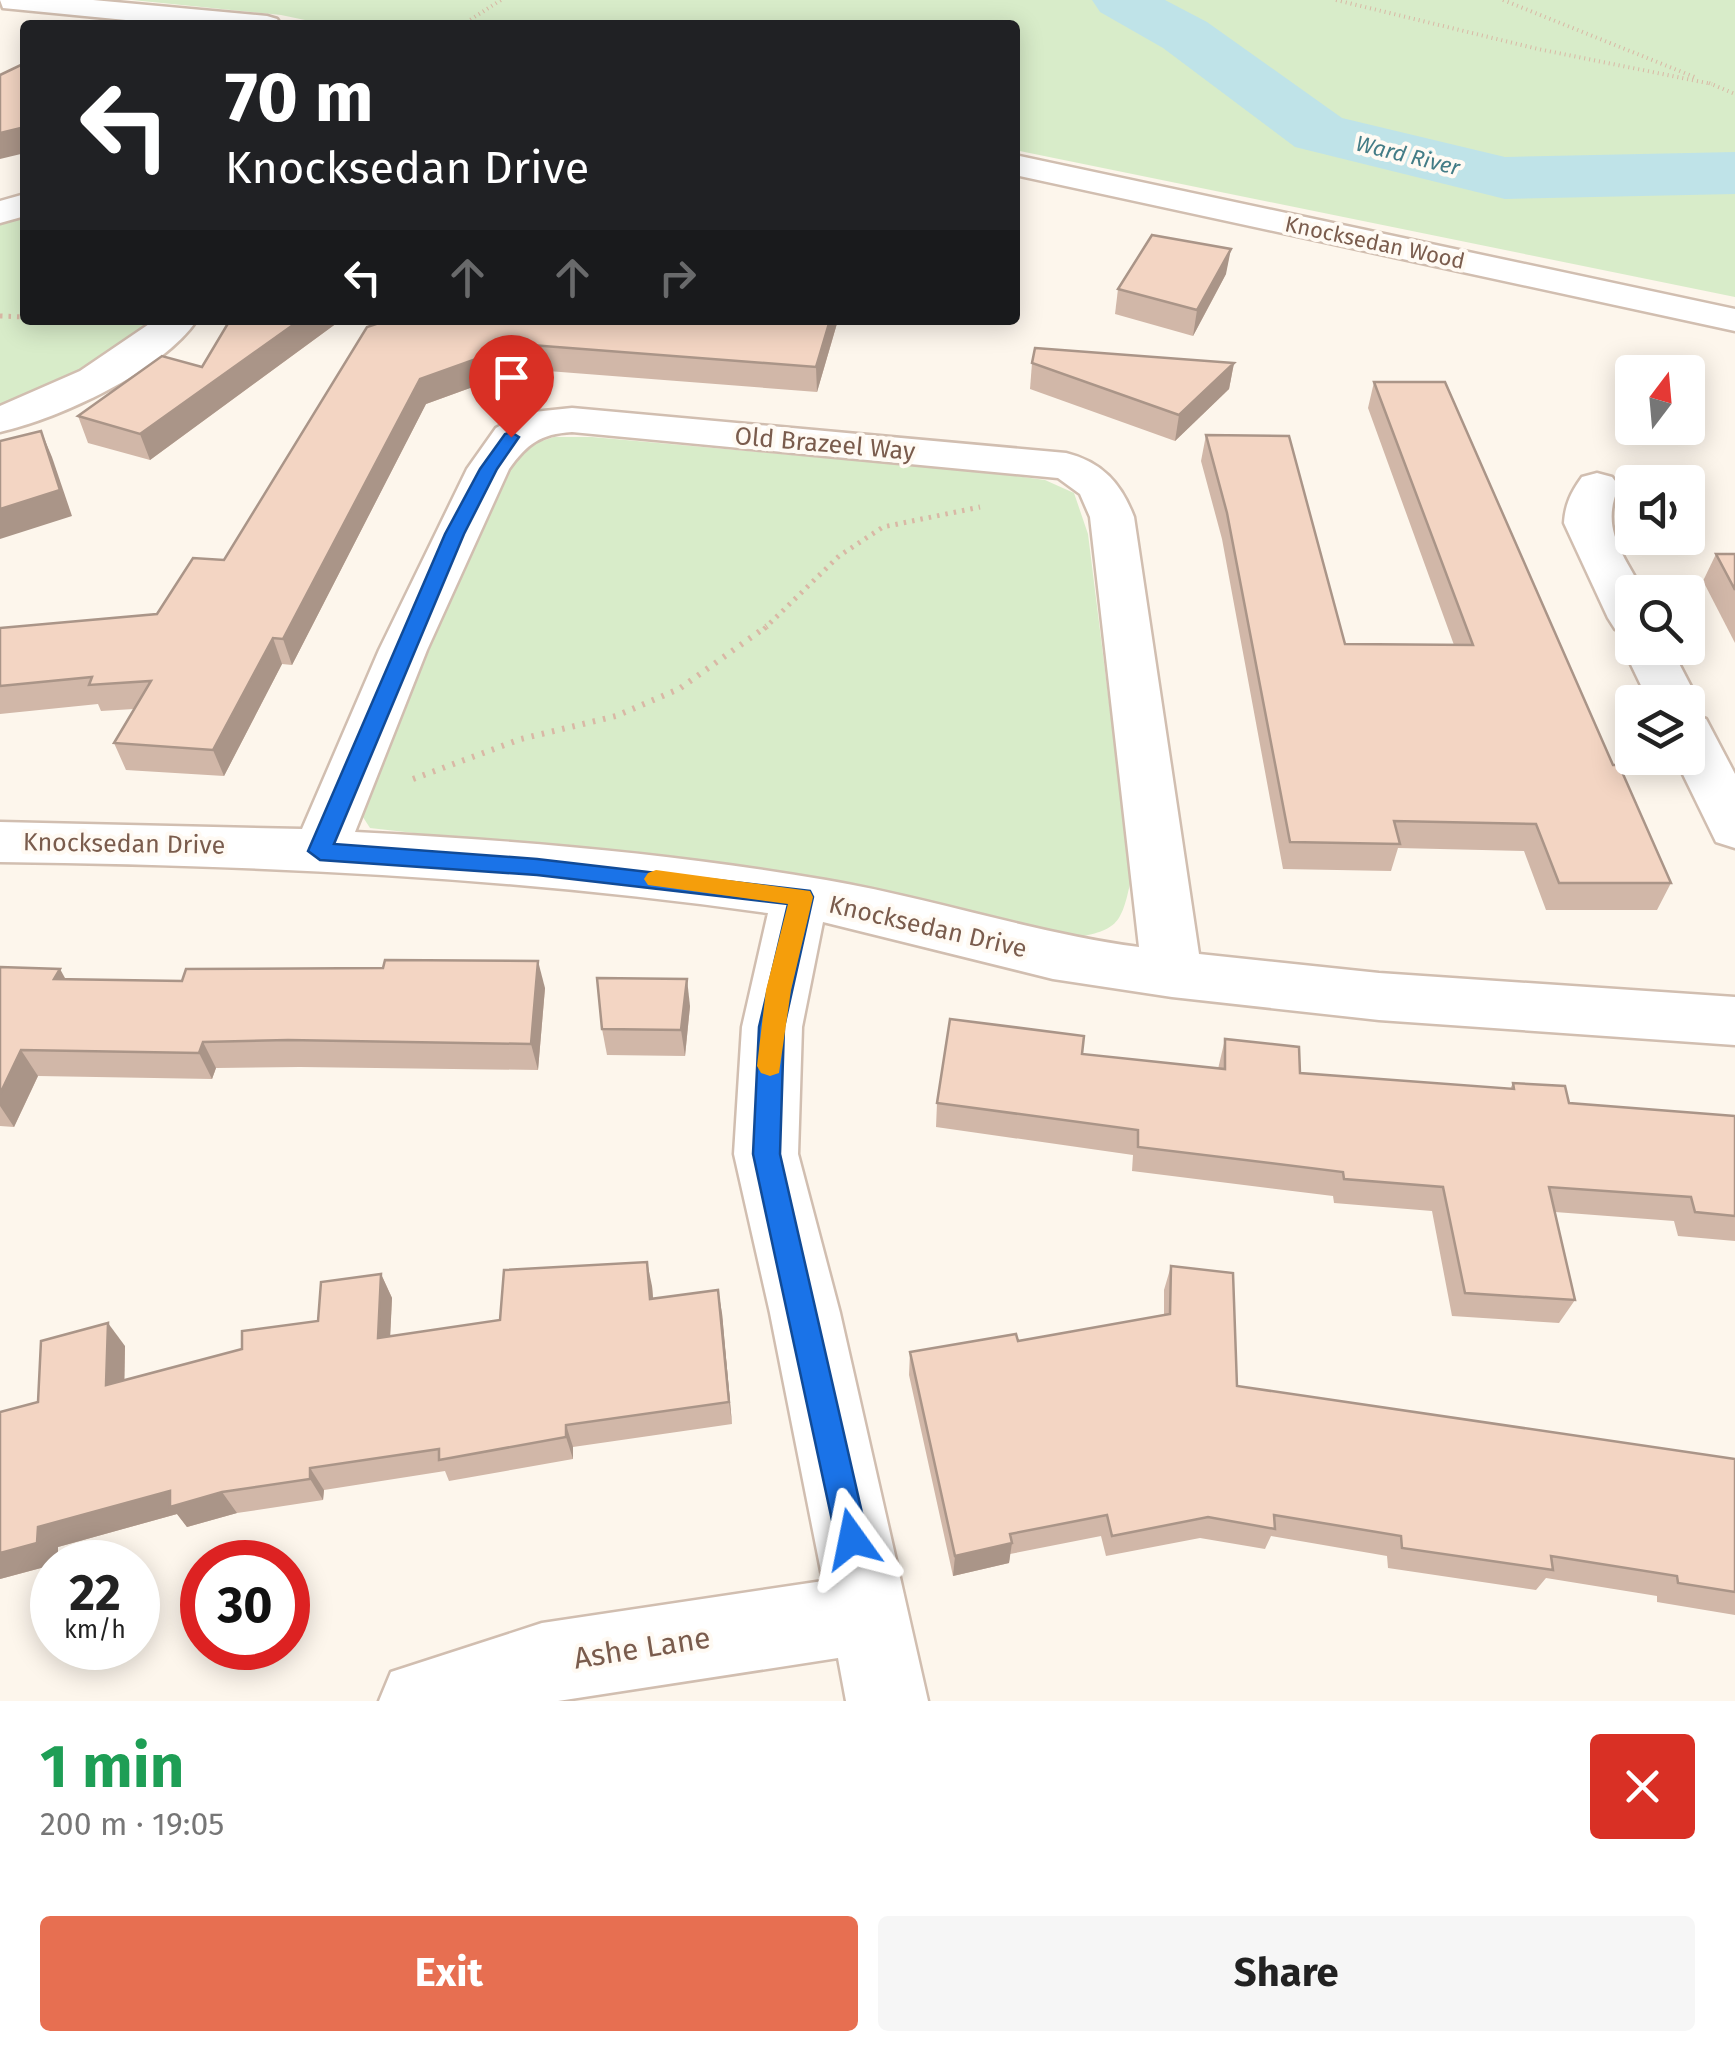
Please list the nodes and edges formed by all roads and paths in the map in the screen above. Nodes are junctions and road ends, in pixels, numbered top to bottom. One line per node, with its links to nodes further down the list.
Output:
1 (2, 0): 5 (street)
2 (501, 0): 8 (path)
3 (1336, 0): 9 (path)
4 (1503, 0): 9 (path)
5 (86, 7): 6 (street); 7 (street)
6 (66, 20)
7 (216, 20)
8 (470, 20)
9 (1712, 84): 10 (path)
10 (1735, 94)
11 (1020, 166): 12 (street, Knocksedan Wood)
12 (1735, 320)
13 (172, 325): 14 (street)
14 (0, 420)
15 (1597, 486): 17 (street)
16 (985, 507): 20 (path)
17 (1615, 583)
18 (1705, 765): 19 (street)
19 (1735, 828)
20 (328, 830): 21 (street, Knocksedan Drive); 22 (street, Knocksedan Drive); 23 (street, Old Brazeel Way)
21 (0, 842)
22 (802, 897): 23 (street, Knocksedan Drive); 25 (street)
23 (1172, 974): 24 (street, Knocksedan Drive)
24 (1735, 1020)
25 (868, 1614): 26 (street, Ashe Lane); 27 (street)
26 (420, 1701)
27 (887, 1701)

